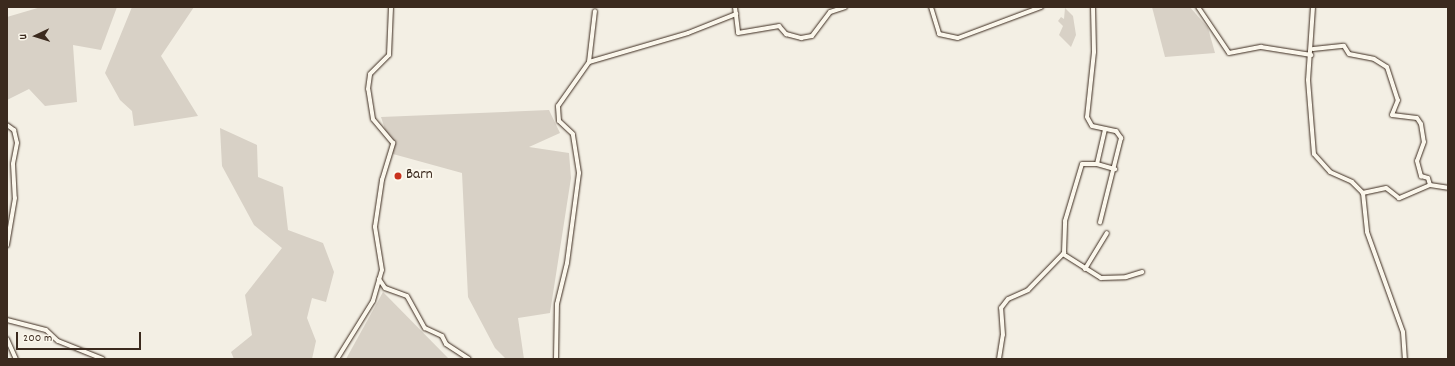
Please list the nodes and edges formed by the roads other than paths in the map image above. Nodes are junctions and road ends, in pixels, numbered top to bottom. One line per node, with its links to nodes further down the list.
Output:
1 (392, 7): 27 (street)
2 (735, 7): 10 (street)
3 (845, 7): 10 (street)
4 (931, 7): 5 (street)
5 (1040, 7)
6 (1093, 7): 15 (street)
7 (1198, 7): 12 (street)
8 (1312, 7): 11 (street)
9 (596, 11): 13 (street)
10 (736, 14): 13 (street)
11 (1313, 49): 12 (street); 18 (street)
12 (1311, 56): 20 (street)
13 (589, 62): 34 (street)
14 (7, 125): 23 (street)
15 (1105, 129): 16 (street); 17 (street)
16 (1097, 164): 17 (street); 24 (street)
17 (1115, 169): 21 (street)
18 (1430, 184): 19 (street); 20 (street)
19 (1448, 188)
20 (1363, 193): 36 (street)
21 (1100, 222)
22 (1107, 233): 25 (street)
23 (7, 245)
24 (1064, 254): 25 (street); 35 (street)
25 (1085, 269): 26 (street)
26 (1142, 272)
27 (379, 279): 32 (street); 33 (street)
28 (7, 320): 31 (street)
29 (7, 339): 30 (street)
30 (16, 359)
31 (103, 359)
32 (337, 359)
33 (469, 359)
34 (556, 359)
35 (999, 359)
36 (1405, 359)

